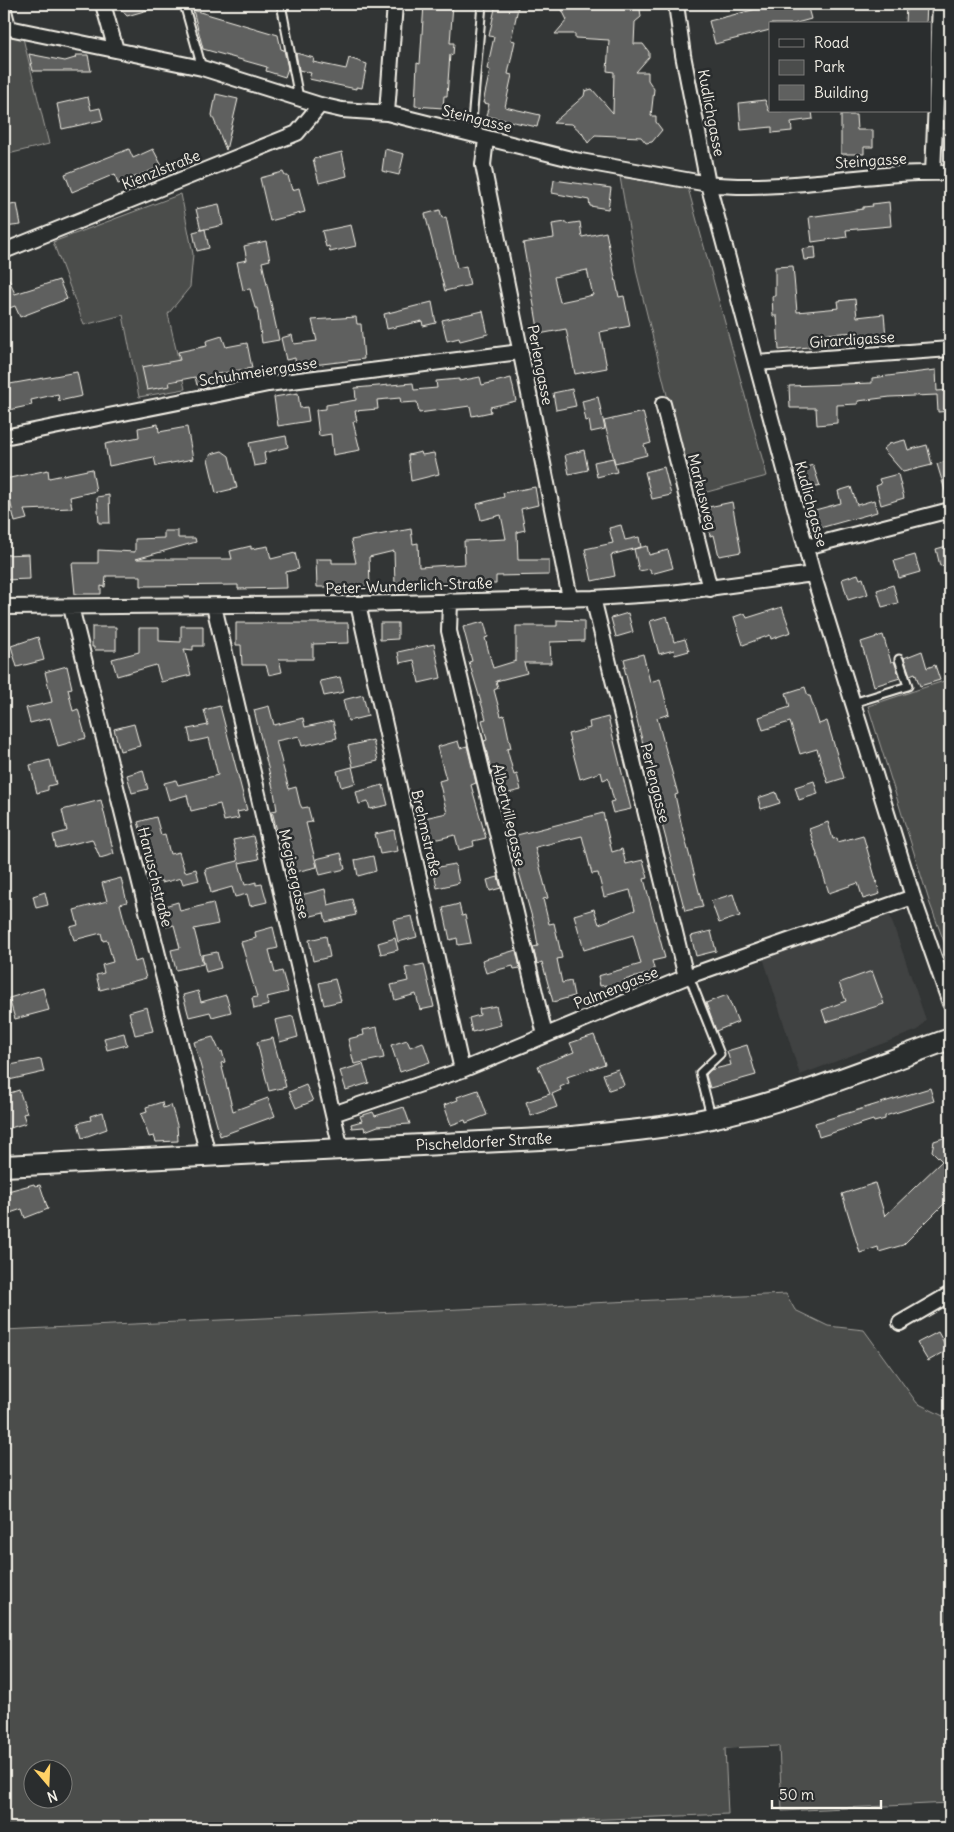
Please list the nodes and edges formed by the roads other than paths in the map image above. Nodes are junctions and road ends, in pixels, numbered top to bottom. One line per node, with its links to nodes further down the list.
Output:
1 (6, 4): 9 (lane)
2 (104, 4): 10 (street)
3 (184, 4): 11 (lane)
4 (281, 4): 12 (lane)
5 (395, 4): 14 (street)
6 (482, 4): 15 (lane)
7 (676, 4): 19 (street, Kudlichgasse)
8 (940, 4): 17 (street)
9 (8, 28): 10 (street, Steingasse)
10 (116, 50): 11 (street, Steingasse)
11 (202, 68): 12 (street, Steingasse)
12 (299, 98): 13 (street, Steingasse)
13 (320, 105): 14 (street, Steingasse); 20 (street, Kienzlstraße)
14 (387, 113): 15 (street, Steingasse)
15 (471, 135): 16 (street, Steingasse)
16 (486, 139): 19 (street, Steingasse); 22 (street, Perlengasse)
17 (933, 173): 18 (street, Steingasse); 19 (street, Steingasse)
18 (950, 173)
19 (708, 184): 23 (street, Kudlichgasse)
20 (4, 251)
21 (950, 349): 23 (street, Girardigasse)
22 (520, 352): 25 (street, Schuhmeiergasse); 30 (street, Perlengasse)
23 (756, 363): 27 (street, Kudlichgasse)
24 (663, 404): 29 (street, Markusweg)
25 (4, 437)
26 (950, 510): 27 (street)
27 (806, 548): 28 (street, Kudlichgasse)
28 (813, 574): 29 (street, Peter-Wunderlich-Straße); 38 (street, Kudlichgasse)
29 (710, 588): 31 (street, Peter-Wunderlich-Straße)
30 (570, 598): 31 (street, Peter-Wunderlich-Straße); 32 (street, Peter-Wunderlich-Straße)
31 (593, 598): 40 (street, Perlengasse)
32 (450, 601): 33 (street, Peter-Wunderlich-Straße); 42 (street, Albertvillegasse)
33 (358, 604): 34 (street, Peter-Wunderlich-Straße); 44 (street, Brehmstraße)
34 (214, 606): 36 (street, Peter-Wunderlich-Straße); 45 (street, Megisergasse)
35 (4, 607): 36 (street, Peter-Wunderlich-Straße)
36 (71, 607): 48 (street, Hanuschstraße)
37 (899, 659): 38 (lane)
38 (853, 703): 39 (street, Kudlichgasse)
39 (913, 897): 40 (street, Palmengasse); 41 (street, Kudlichgasse)
40 (688, 976): 42 (street, Palmengasse); 46 (lane)
41 (950, 1002)
42 (545, 1035): 44 (street, Palmengasse)
43 (950, 1039): 46 (main road, Pischeldorfer Straße)
44 (462, 1070): 45 (street, Palmengasse)
45 (333, 1114): 47 (street, Megisergasse)
46 (711, 1118): 47 (main road, Pischeldorfer Straße)
47 (341, 1149): 48 (main road, Pischeldorfer Straße)
48 (208, 1155): 49 (main road, Pischeldorfer Straße)
49 (4, 1166)
50 (950, 1294): 51 (street)
51 (900, 1323)

